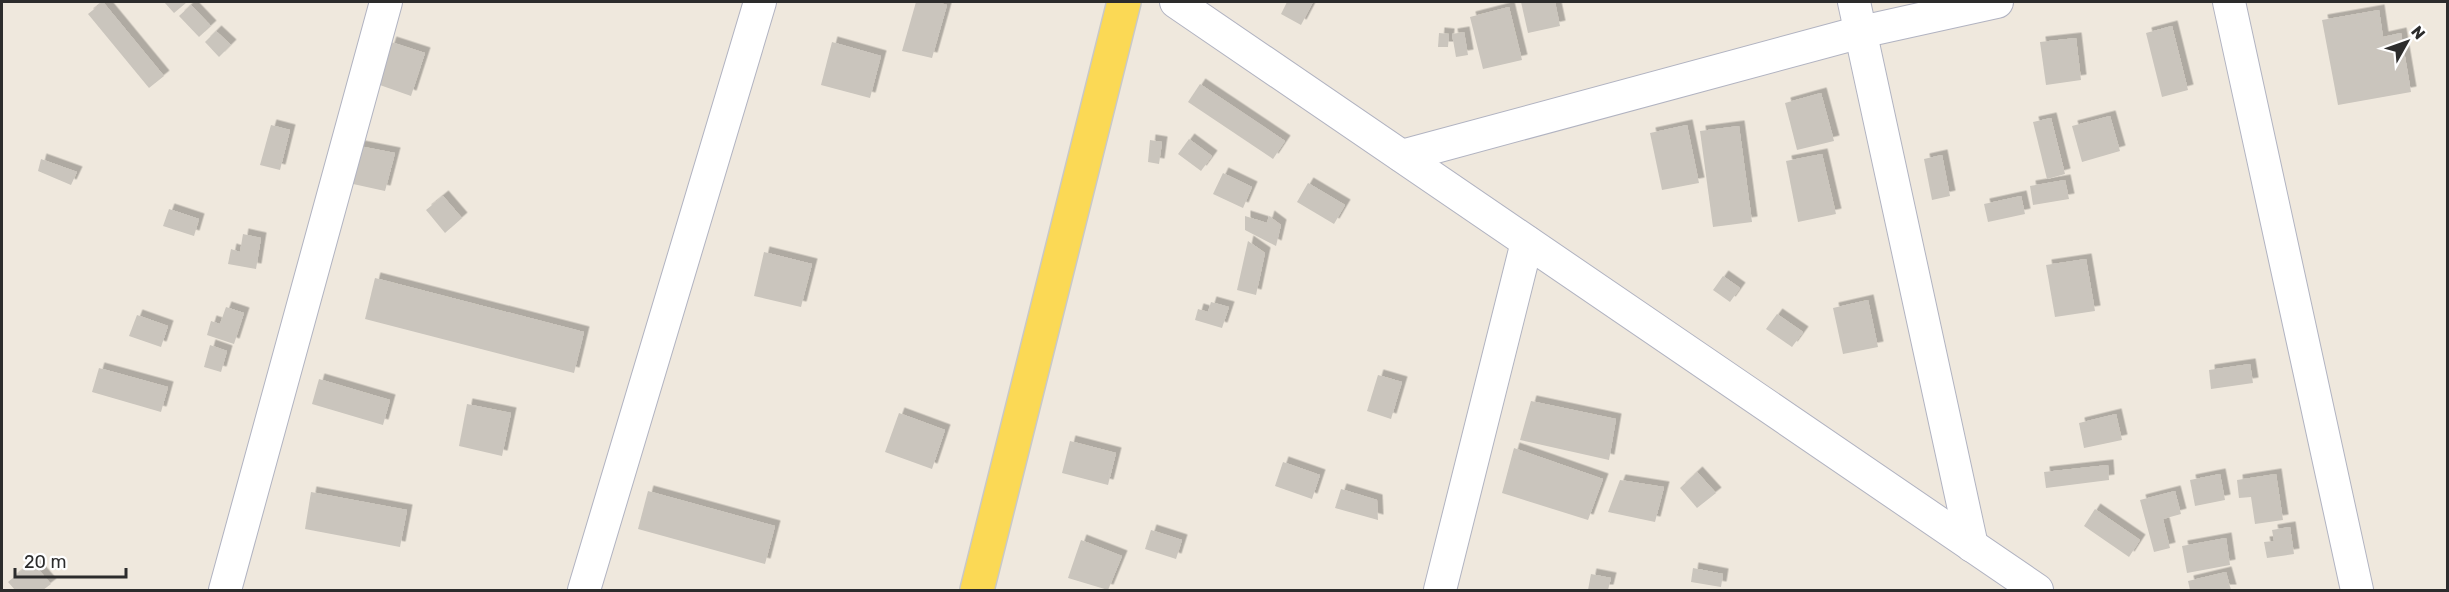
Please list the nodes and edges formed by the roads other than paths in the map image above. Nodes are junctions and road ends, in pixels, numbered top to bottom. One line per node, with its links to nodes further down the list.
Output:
1 (386, 2): 12 (street)
2 (760, 2): 13 (street)
3 (1124, 2): 14 (main road)
4 (1176, 2): 9 (street)
5 (1854, 2): 8 (street)
6 (1997, 2): 8 (street)
7 (2229, 2): 17 (street)
8 (1861, 32): 9 (street); 11 (street)
9 (1402, 156): 10 (street)
10 (1527, 242): 11 (street); 15 (street)
11 (1972, 546): 16 (street)
12 (225, 591)
13 (584, 591)
14 (977, 591)
15 (1440, 591)
16 (2037, 591)
17 (2357, 591)

